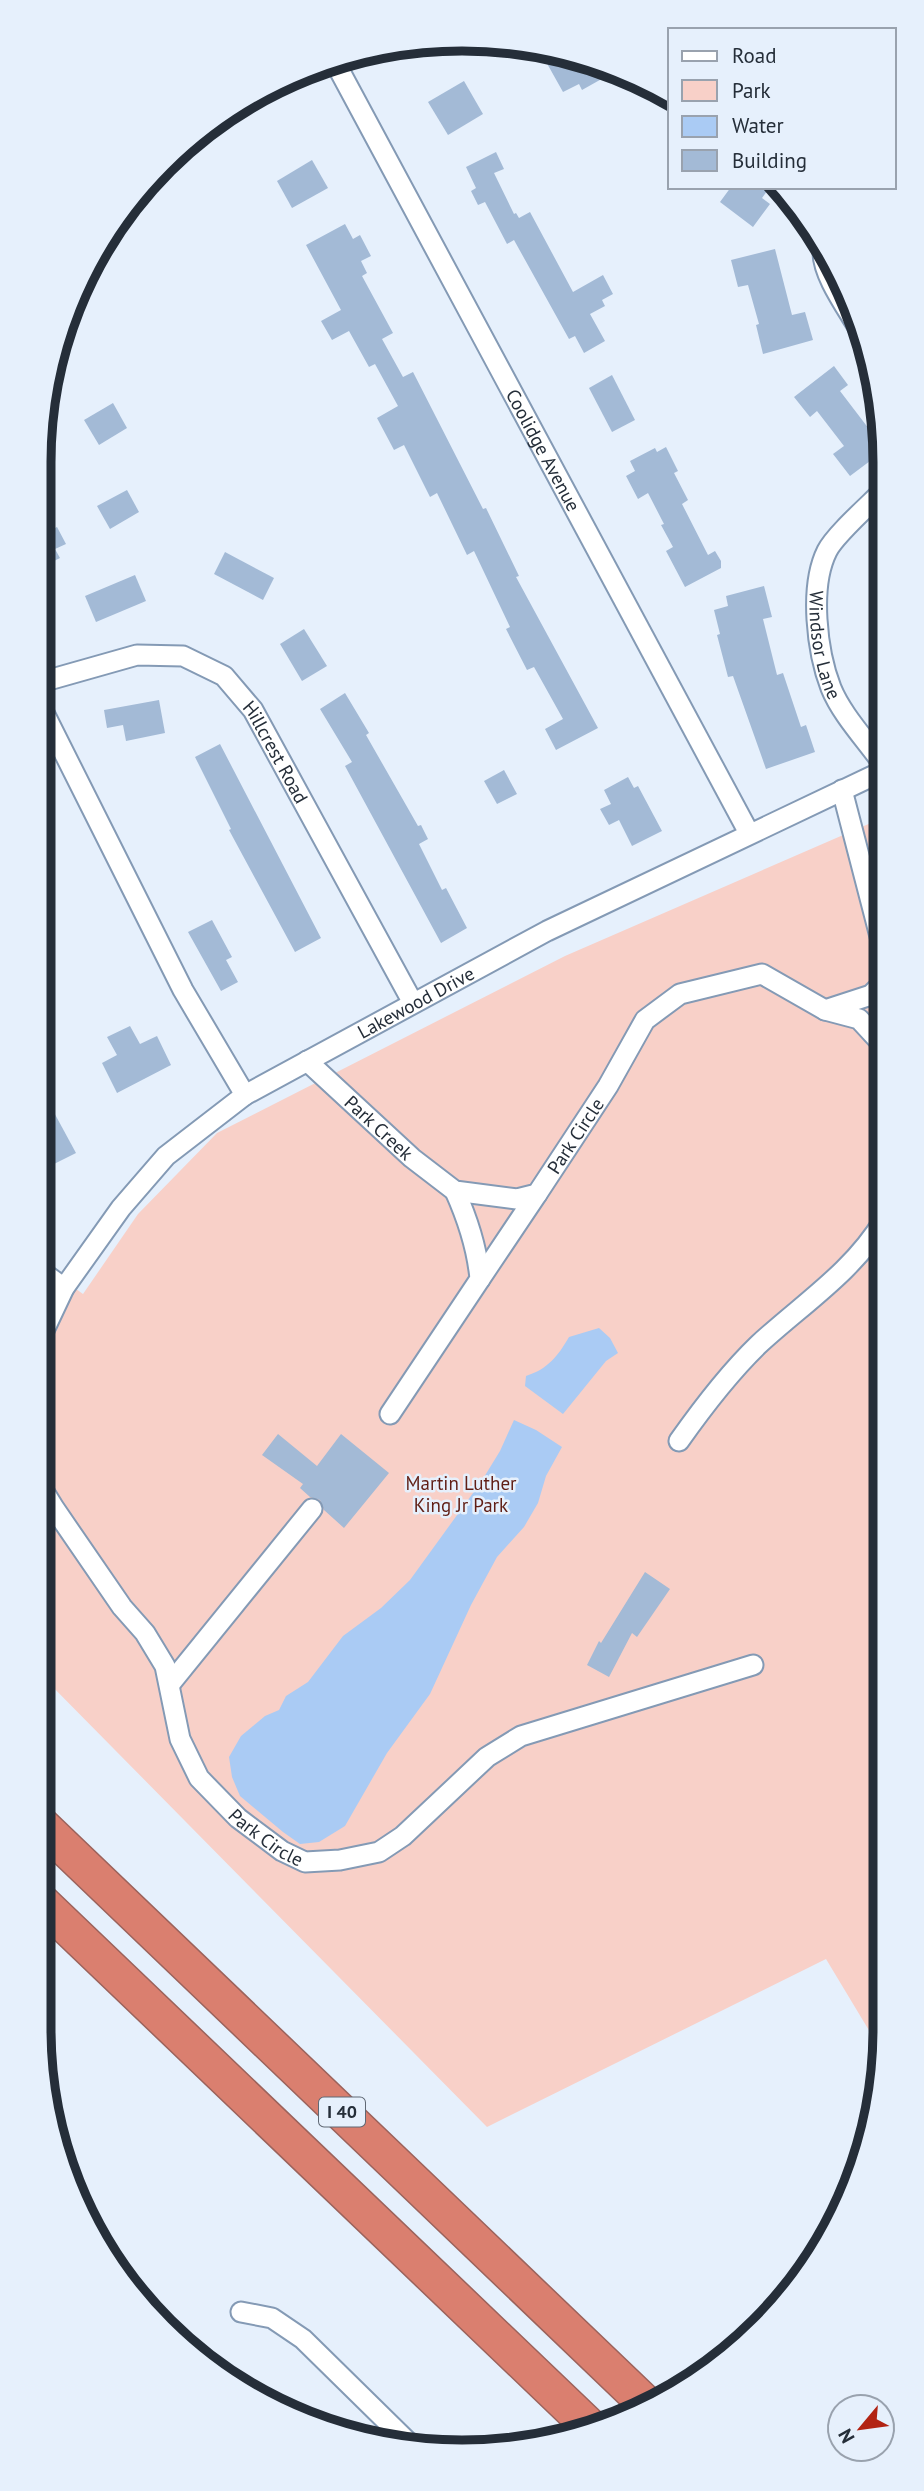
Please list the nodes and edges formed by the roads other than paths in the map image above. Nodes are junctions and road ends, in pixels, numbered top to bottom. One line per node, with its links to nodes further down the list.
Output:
1 (339, 70): 8 (street, Coolidge Avenue)
2 (873, 502): 5 (street, Windsor Lane)
3 (51, 679): 11 (street, Hillcrest Road)
4 (51, 727): 15 (street)
5 (873, 750)
6 (873, 776): 7 (street, Lakewood Drive)
7 (842, 790): 8 (street, Lakewood Drive); 9 (street)
8 (749, 833): 11 (street, Lakewood Drive)
9 (873, 909)
10 (873, 993): 12 (street)
11 (413, 1003): 14 (street, Lakewood Drive)
12 (825, 1010): 13 (street, Park Circle); 17 (street, Park Circle)
13 (873, 1034)
14 (307, 1061): 15 (street, Lakewood Drive); 16 (street, Park Creek)
15 (245, 1095): 21 (street, Lakewood Drive)
16 (456, 1191): 17 (street, Park Circle); 20 (street)
17 (537, 1194): 20 (street)
18 (873, 1236): 24 (street)
19 (51, 1278): 21 (street)
20 (480, 1279): 23 (street)
21 (64, 1287): 22 (street, Lakewood Drive)
22 (51, 1315)
23 (390, 1414)
24 (679, 1441)
25 (51, 1506): 28 (street, Park Circle)
26 (312, 1509): 28 (street)
27 (752, 1665): 28 (street, Park Circle)
28 (170, 1684)
29 (51, 1834): 32 (highway, I 40)
30 (51, 1911): 33 (highway)
31 (241, 2312): 34 (street)
32 (641, 2399)
33 (584, 2421)
34 (402, 2436)

